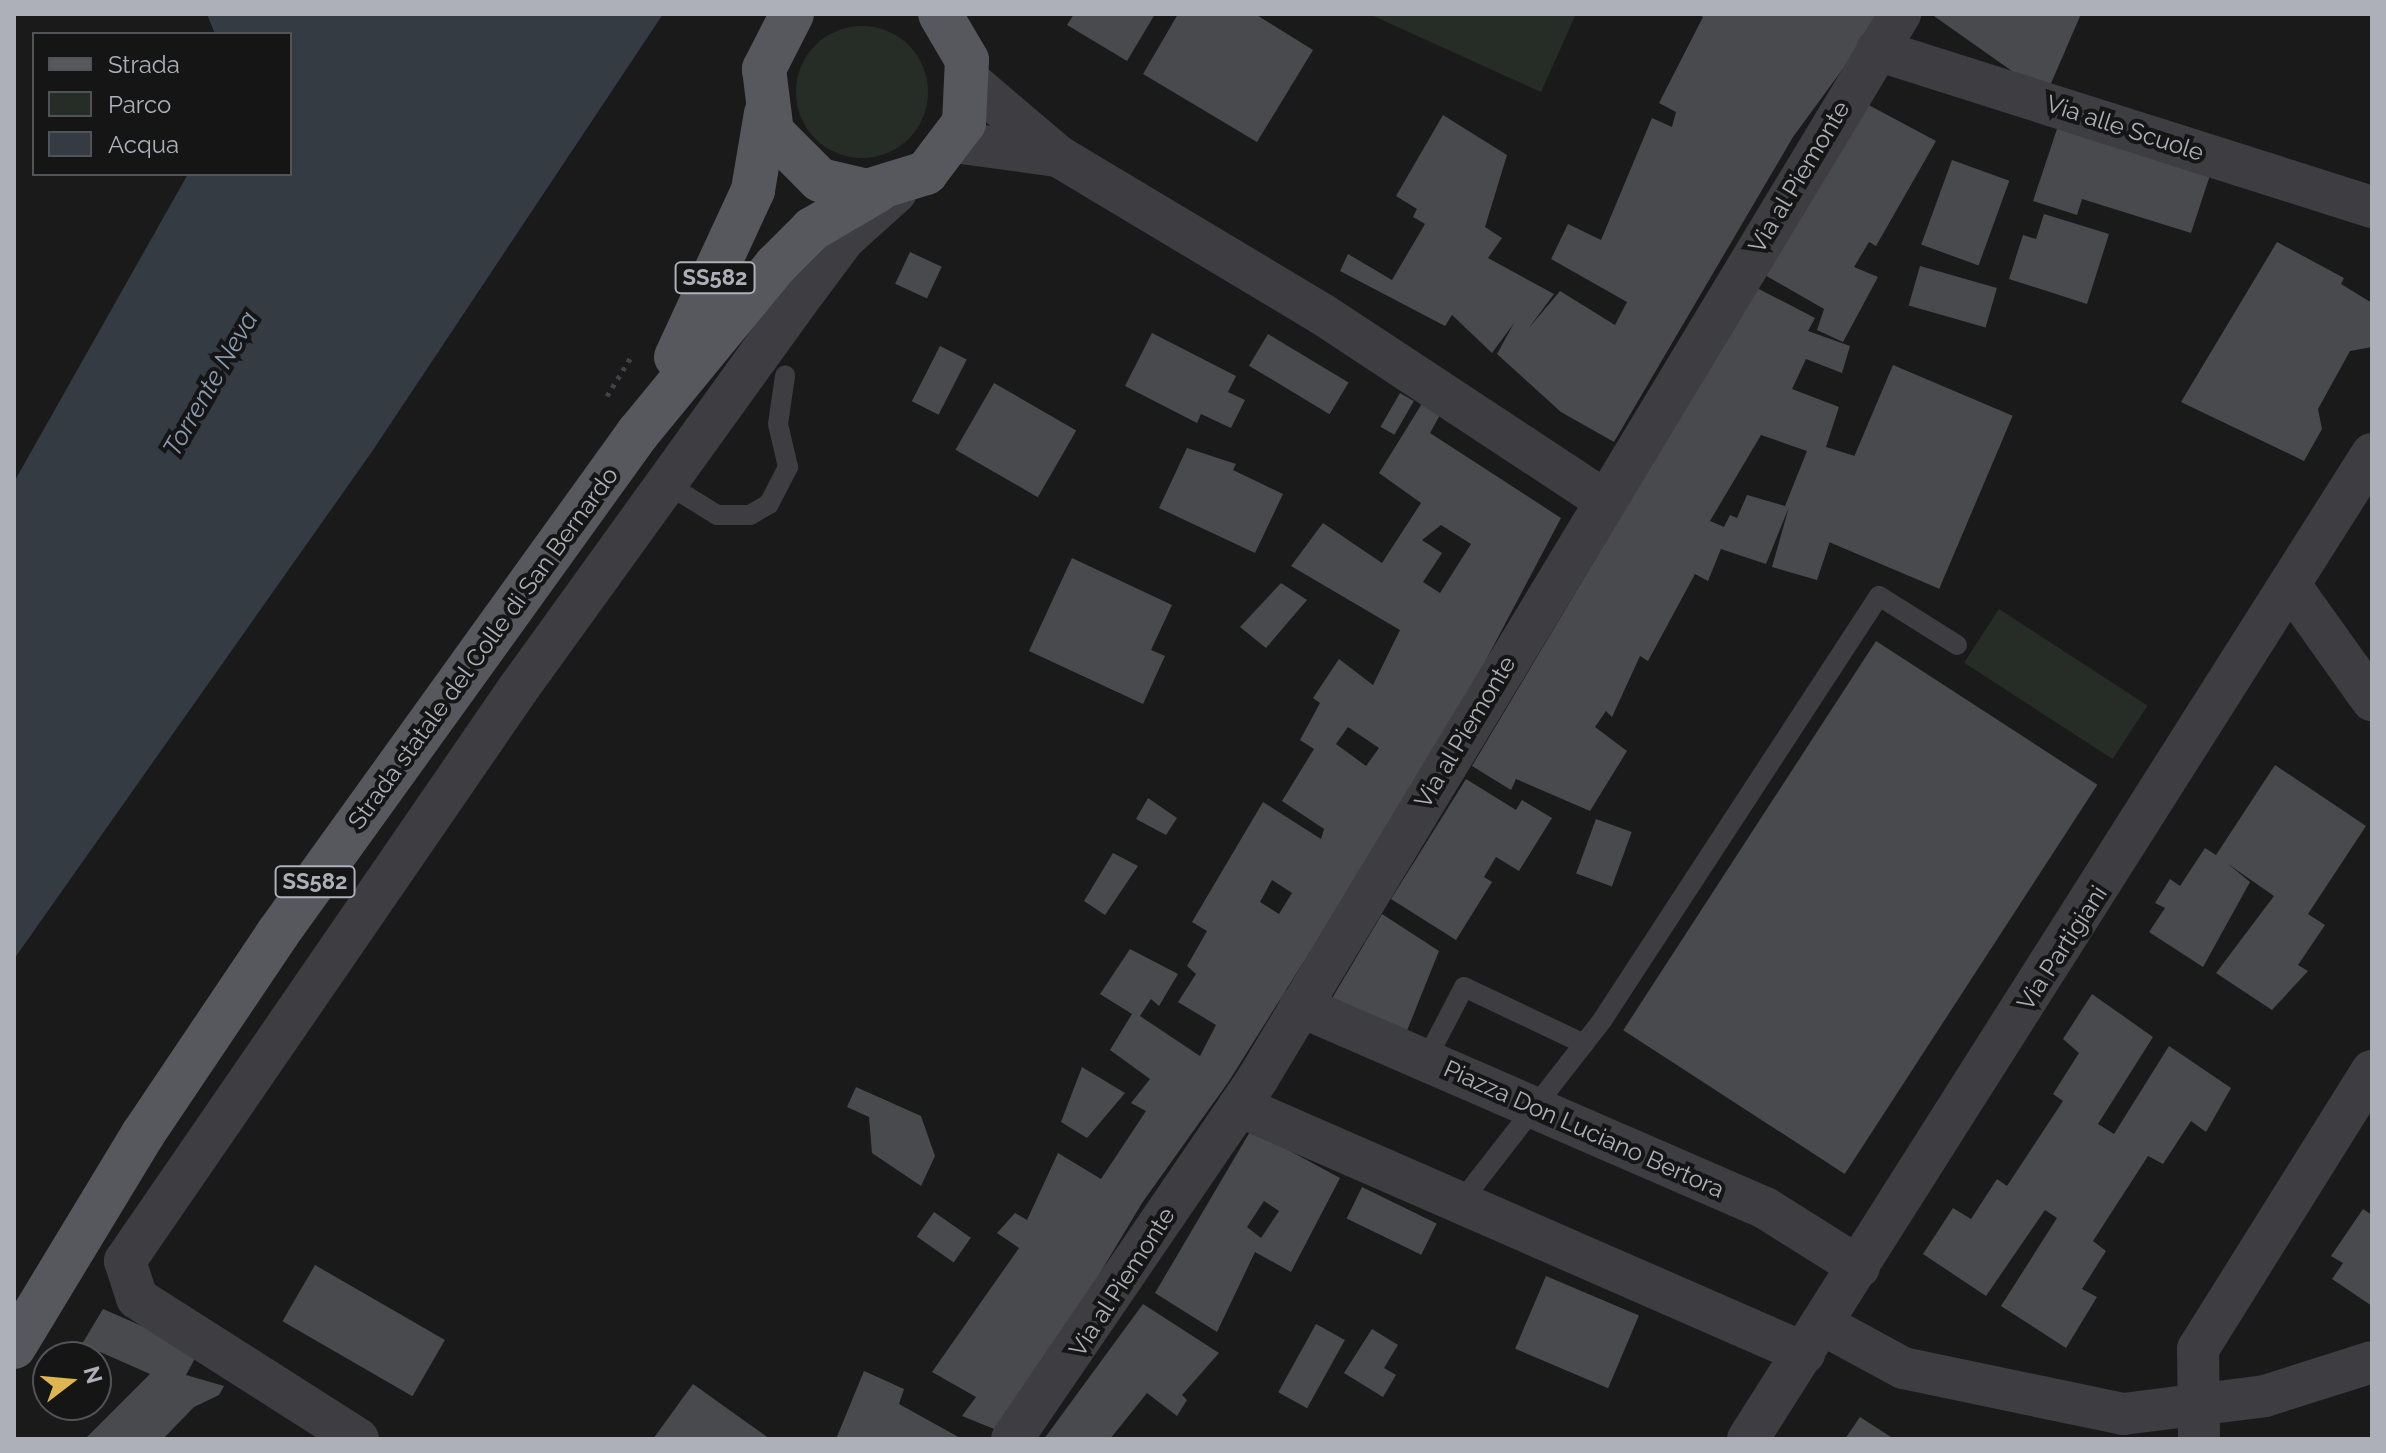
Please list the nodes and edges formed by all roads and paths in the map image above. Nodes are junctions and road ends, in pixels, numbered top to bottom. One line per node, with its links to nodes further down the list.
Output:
1 (792, 14): 5 (main road, Strada statale del Colle di San Bernardo)
2 (1900, 14): 4 (street, Via al Piemonte)
3 (958, 37): 6 (main road); 7 (street)
4 (1877, 50): 9 (street, Via alle Scuole); 14 (street, Via al Piemonte)
5 (766, 113): 8 (main road); 11 (main road, Strada statale del Colle di San Bernardo / SS582)
6 (954, 142): 7 (street); 8 (main road, Strada statale del Colle di San Bernardo)
7 (1058, 156): 14 (street)
8 (892, 187): 11 (main road, Strada statale del Colle di San Bernardo / SS582); 13 (street)
9 (2372, 207)
10 (785, 376): 13 (lane)
11 (638, 433): 27 (main road, Strada statale del Colle di San Bernardo / SS582)
12 (2372, 454): 15 (street, Via Partigiani)
13 (667, 484): 30 (street)
14 (1604, 500): 18 (street, Via al Piemonte)
15 (2292, 588): 17 (street); 25 (street, Via Partigiani)
16 (1957, 645): 19 (lane)
17 (2372, 700)
18 (1300, 1006): 20 (street, Piazza Don Luciano Bertora); 22 (street, Via al Piemonte)
19 (1584, 1044): 20 (lane); 23 (lane)
20 (1426, 1060): 23 (street, Piazza Don Luciano Bertora)
21 (2372, 1071): 29 (street)
22 (1239, 1106): 24 (street); 31 (street, Via al Piemonte)
23 (1534, 1107): 24 (lane); 25 (street, Piazza Don Luciano Bertora)
24 (1460, 1203): 26 (street)
25 (1859, 1267): 26 (street, Via Partigiani)
26 (1813, 1339): 29 (street); 32 (street, Via Partigiani)
27 (14, 1347)
28 (2372, 1362): 29 (street)
29 (2197, 1423)
30 (358, 1439)
31 (1012, 1439)
32 (1748, 1439)

